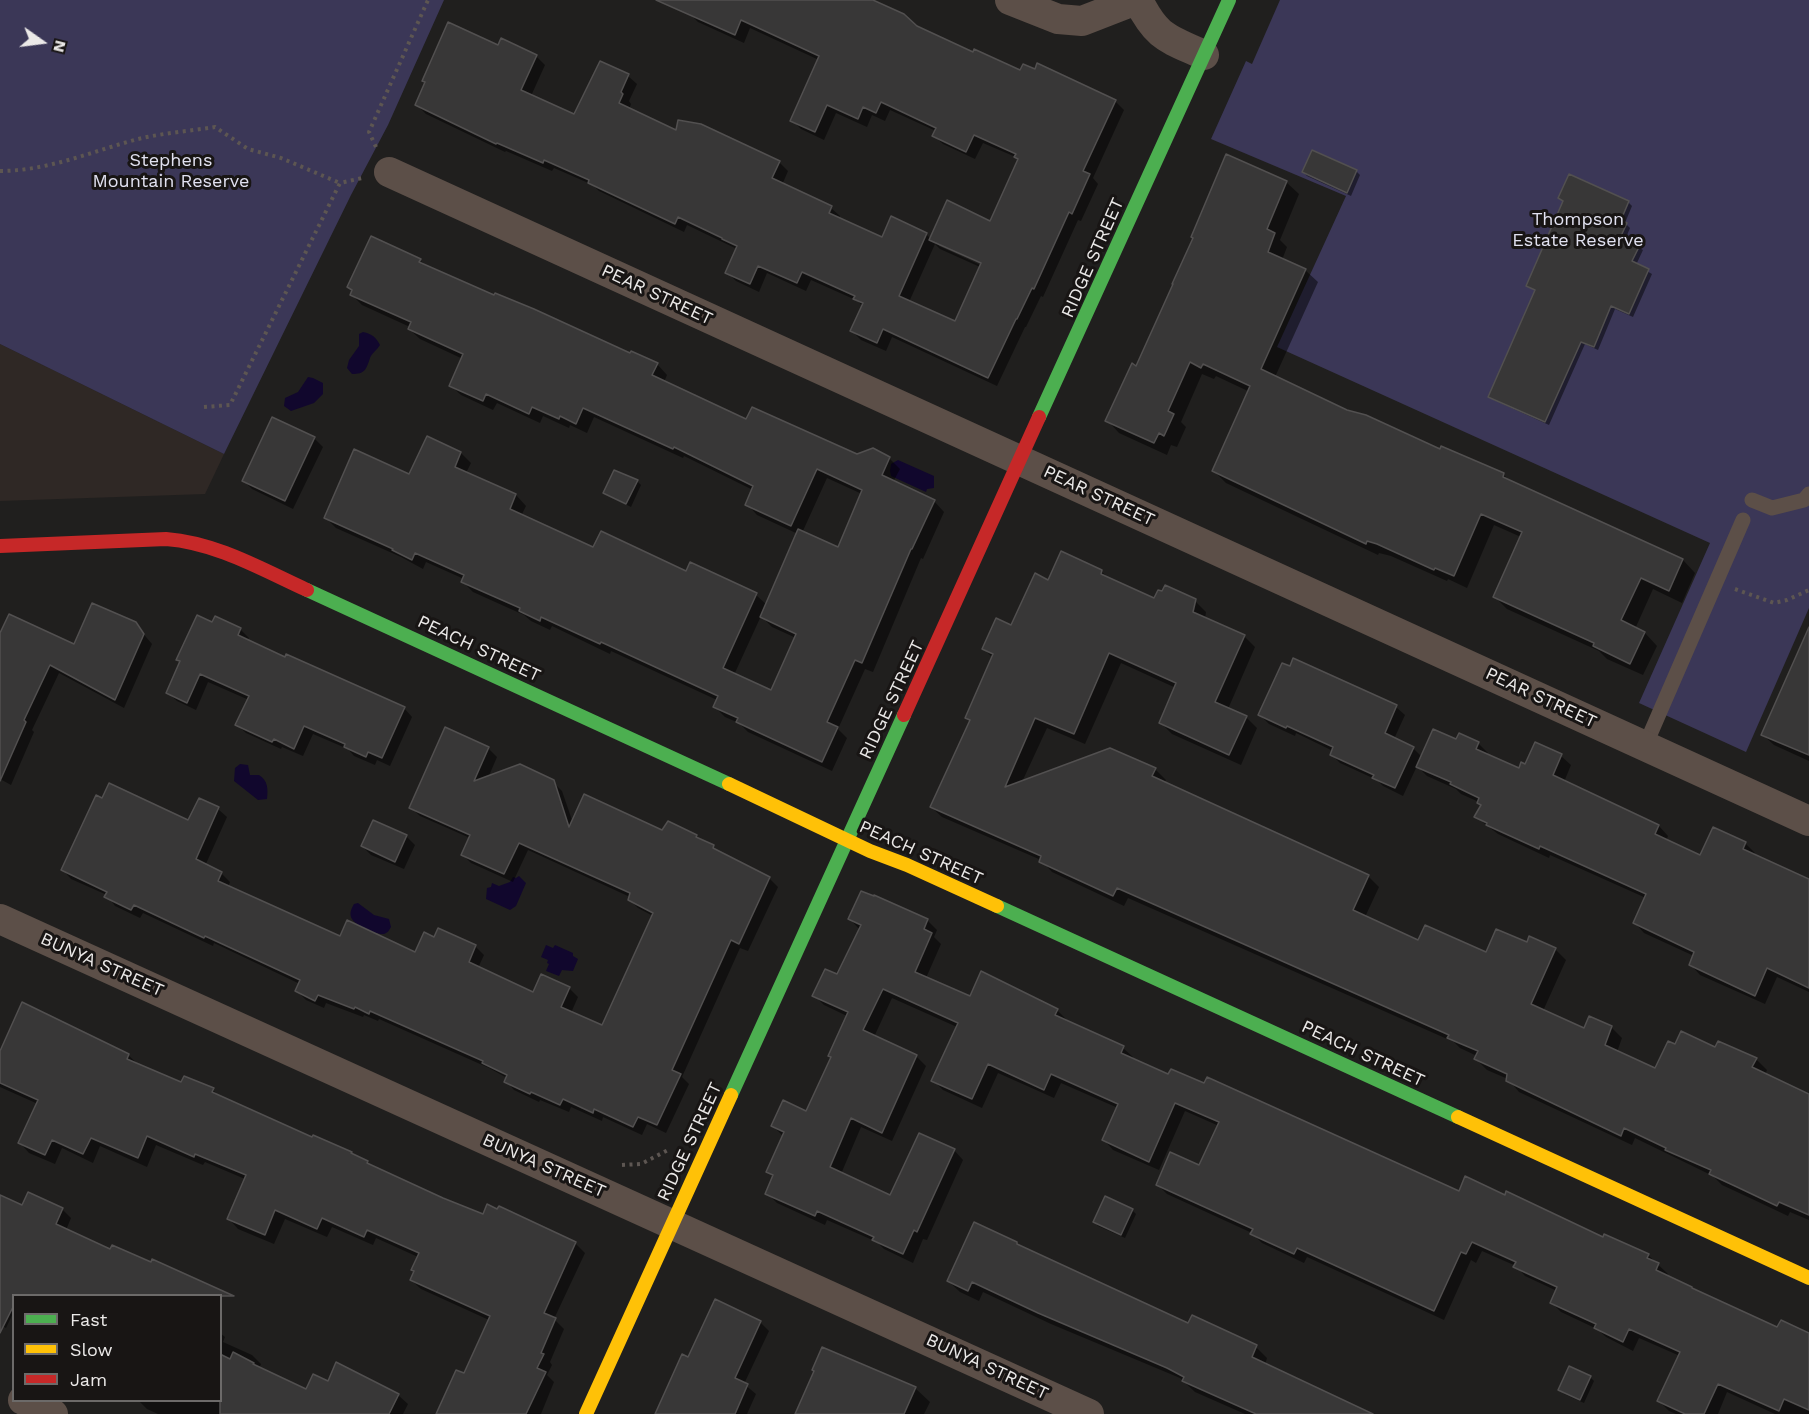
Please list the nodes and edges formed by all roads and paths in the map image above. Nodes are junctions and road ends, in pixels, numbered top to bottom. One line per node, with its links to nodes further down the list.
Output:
1 (428, 0): 6 (path)
2 (1011, 0): 3 (street)
3 (1137, 0): 5 (street)
4 (1229, 0): 5 (street, RIDGE STREET)
5 (1204, 55): 11 (street, RIDGE STREET)
6 (383, 159): 11 (street, PEAR STREET)
7 (0, 171): 9 (path)
8 (360, 178): 9 (path)
9 (340, 183): 10 (path)
10 (204, 407)
11 (1021, 460): 18 (street, PEAR STREET); 20 (street, RIDGE STREET)
12 (1809, 494): 13 (lane)
13 (1752, 500)
14 (1743, 520): 16 (lane)
15 (0, 546): 20 (street, PEACH STREET)
16 (1717, 582): 17 (path); 18 (lane)
17 (1809, 590)
18 (1645, 746): 19 (street, PEAR STREET)
19 (1809, 821)
20 (847, 840): 24 (street, RIDGE STREET); 25 (street, PEACH STREET)
21 (0, 919): 24 (street, BUNYA STREET)
22 (670, 1149): 23 (path)
23 (622, 1165)
24 (672, 1224): 28 (street, RIDGE STREET); 29 (street, BUNYA STREET)
25 (1809, 1278)
26 (25, 1402): 27 (street)
27 (53, 1414)
28 (585, 1414)
29 (1089, 1414)

